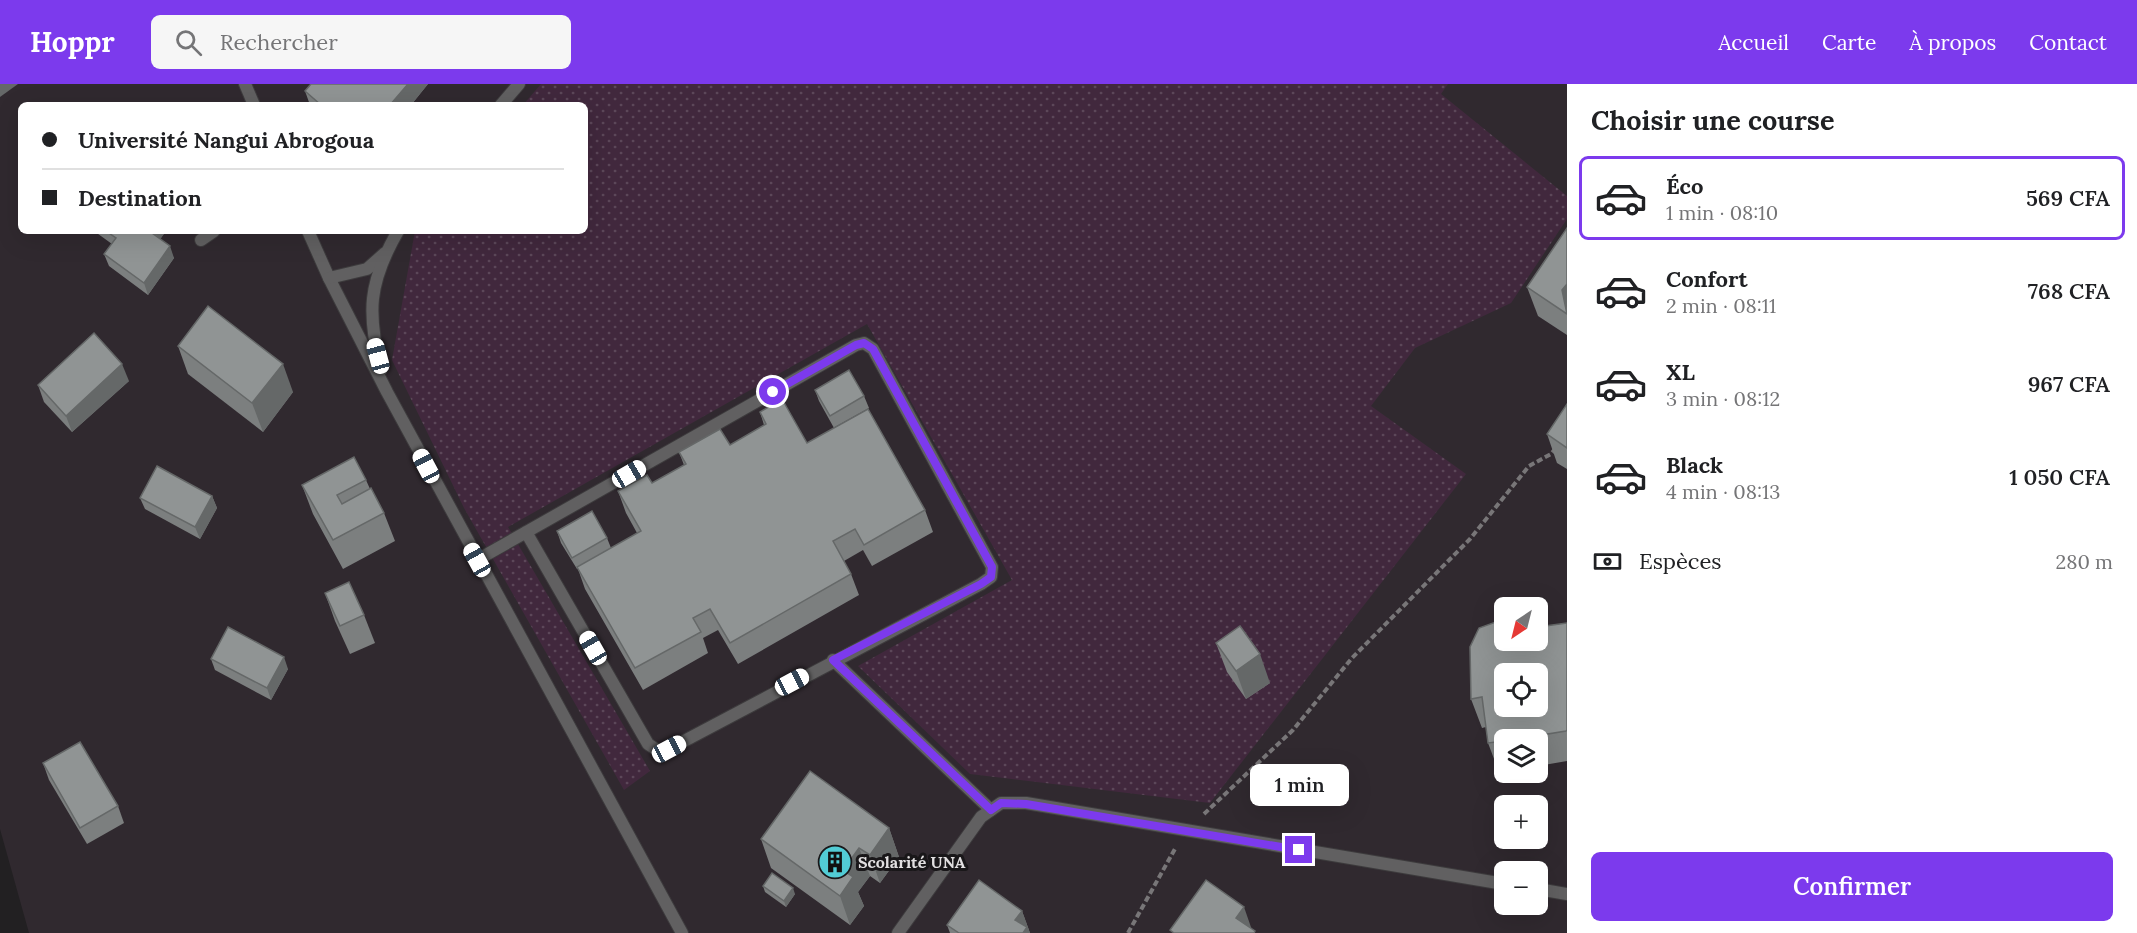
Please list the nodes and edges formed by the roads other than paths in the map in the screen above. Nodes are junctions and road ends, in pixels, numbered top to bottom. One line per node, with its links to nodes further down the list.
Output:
1 (245, 84): 3 (lane)
2 (519, 84): 4 (lane)
3 (253, 102)
4 (504, 102)
5 (210, 234): 8 (lane)
6 (309, 234): 10 (lane)
7 (396, 234): 9 (lane)
8 (201, 240)
9 (386, 252): 10 (lane); 11 (lane)
10 (329, 278): 11 (lane)
11 (387, 392): 13 (lane)
12 (526, 532): 13 (lane); 14 (lane); 14 (lane)
13 (477, 560): 19 (lane)
14 (833, 660): 15 (lane)
15 (991, 810): 16 (lane); 20 (lane)
16 (1494, 882)
17 (1548, 891): 18 (lane)
18 (1567, 894)
19 (682, 933)
20 (898, 933)

